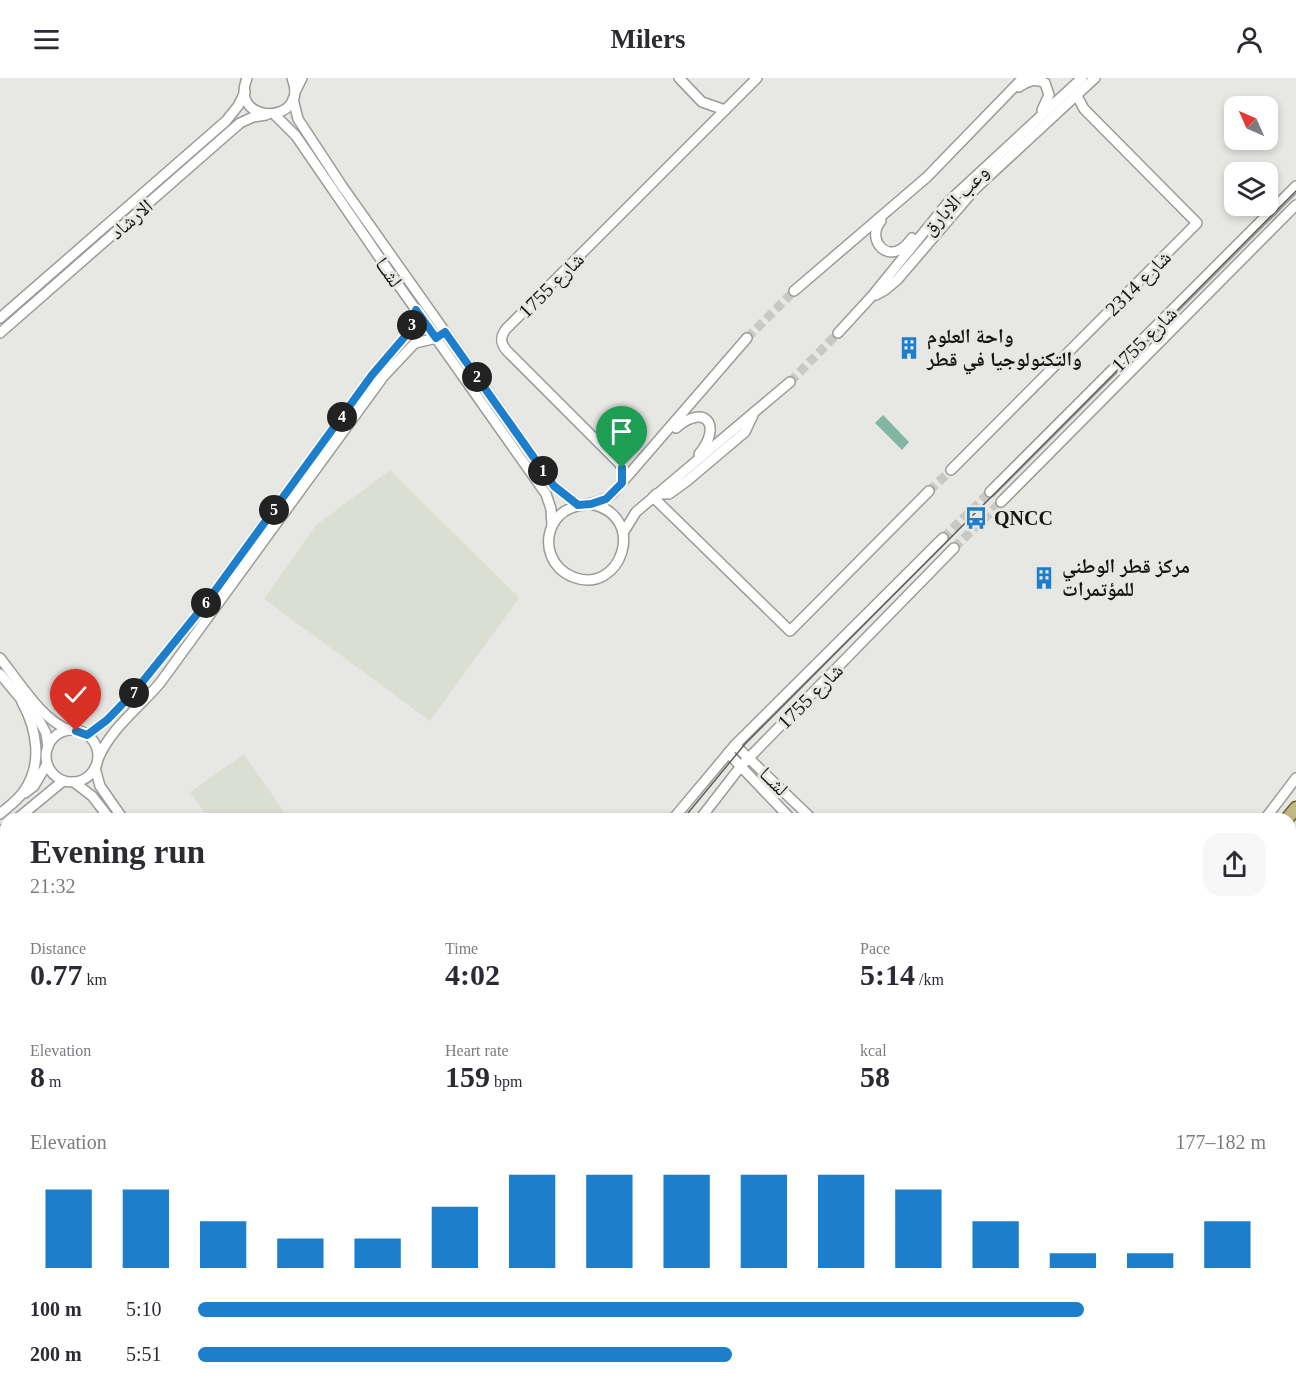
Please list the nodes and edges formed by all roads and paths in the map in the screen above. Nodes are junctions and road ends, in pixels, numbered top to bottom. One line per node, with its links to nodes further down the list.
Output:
1 (247, 78): 9 (street)
2 (292, 78): 12 (street, لشــا)
3 (302, 78): 12 (street)
4 (679, 78): 15 (street)
5 (757, 78): 15 (street)
6 (1023, 78): 10 (street, وعب الابارق)
7 (1082, 78): 17 (street, وعب الابارق)
8 (1095, 78): 11 (street)
9 (245, 92): 16 (street, لشــا); 27 (street, الارشاد)
10 (1010, 92): 17 (street); 22 (street, وعب الابارق)
11 (1076, 94): 13 (street); 14 (street)
12 (294, 96): 16 (street, الارشاد); 28 (street, لشــا)
13 (1064, 107): 14 (street); 18 (street)
14 (1084, 109): 38 (street, شارع 2314)
15 (725, 110): 37 (street, شارع 1755)
16 (270, 114): 26 (street, لشــا); 29 (street, الارشاد)
17 (1038, 118): 19 (street, وعب الابارق)
18 (1019, 148): 19 (street); 25 (street)
19 (998, 155): 23 (street, وعب الابارق)
20 (1296, 186): 42 (street, شارع 1755)
21 (1296, 205): 45 (street, شارع 1755)
22 (891, 207): 23 (street); 24 (street, وعب الابارق)
23 (940, 211): 25 (street, وعب الابارق)
24 (794, 291)
25 (872, 296): 30 (street, وعب الابارق)
26 (416, 310): 31 (street, لشــا); 57 (street)
27 (0, 318)
28 (445, 332): 31 (street); 47 (street, لشــا)
29 (0, 333)
30 (838, 333)
31 (436, 338): 49 (street, لشــا); 62 (street)
32 (747, 338): 35 (street)
33 (790, 382): 34 (street)
34 (754, 413): 39 (street); 43 (street)
35 (656, 444): 36 (street); 39 (street)
36 (637, 462): 37 (street); 40 (street)
37 (619, 463): 40 (street)
38 (951, 470)
39 (684, 471): 44 (street)
40 (622, 483): 46 (street)
41 (929, 492): 48 (street)
42 (990, 492)
43 (669, 494): 44 (street); 48 (street)
44 (655, 495): 48 (street); 50 (street)
45 (1001, 502)
46 (591, 504): 47 (street); 50 (street)
47 (578, 505): 49 (street)
48 (670, 513)
49 (552, 525): 50 (street)
50 (623, 533)
51 (943, 538): 58 (street, شارع 1755)
52 (954, 548): 61 (street, شارع 1755)
53 (0, 658): 56 (street)
54 (0, 674): 55 (street)
55 (22, 702): 59 (street); 68 (street)
56 (72, 730): 57 (street); 59 (street)
57 (87, 735): 62 (street)
58 (735, 745): 60 (street, شارع 1755); 61 (street, لشــا)
59 (48, 747): 63 (street)
60 (728, 753): 64 (street, لشــا); 73 (street, شارع 1755)
61 (750, 757): 64 (street, شارع 1755); 76 (street, لشــا)
62 (96, 763): 67 (street); 72 (street)
63 (47, 764): 66 (street); 68 (street)
64 (741, 766): 74 (street, شارع 1755); 75 (street, لشــا)
65 (1296, 778): 77 (street)
66 (63, 781): 67 (street); 70 (street)
67 (74, 782): 71 (street)
68 (14, 802): 69 (street)
69 (1, 813)
70 (24, 813)
71 (106, 813)
72 (119, 813)
73 (678, 813)
74 (705, 813)
75 (785, 813)
76 (806, 813)
77 (1270, 813)

